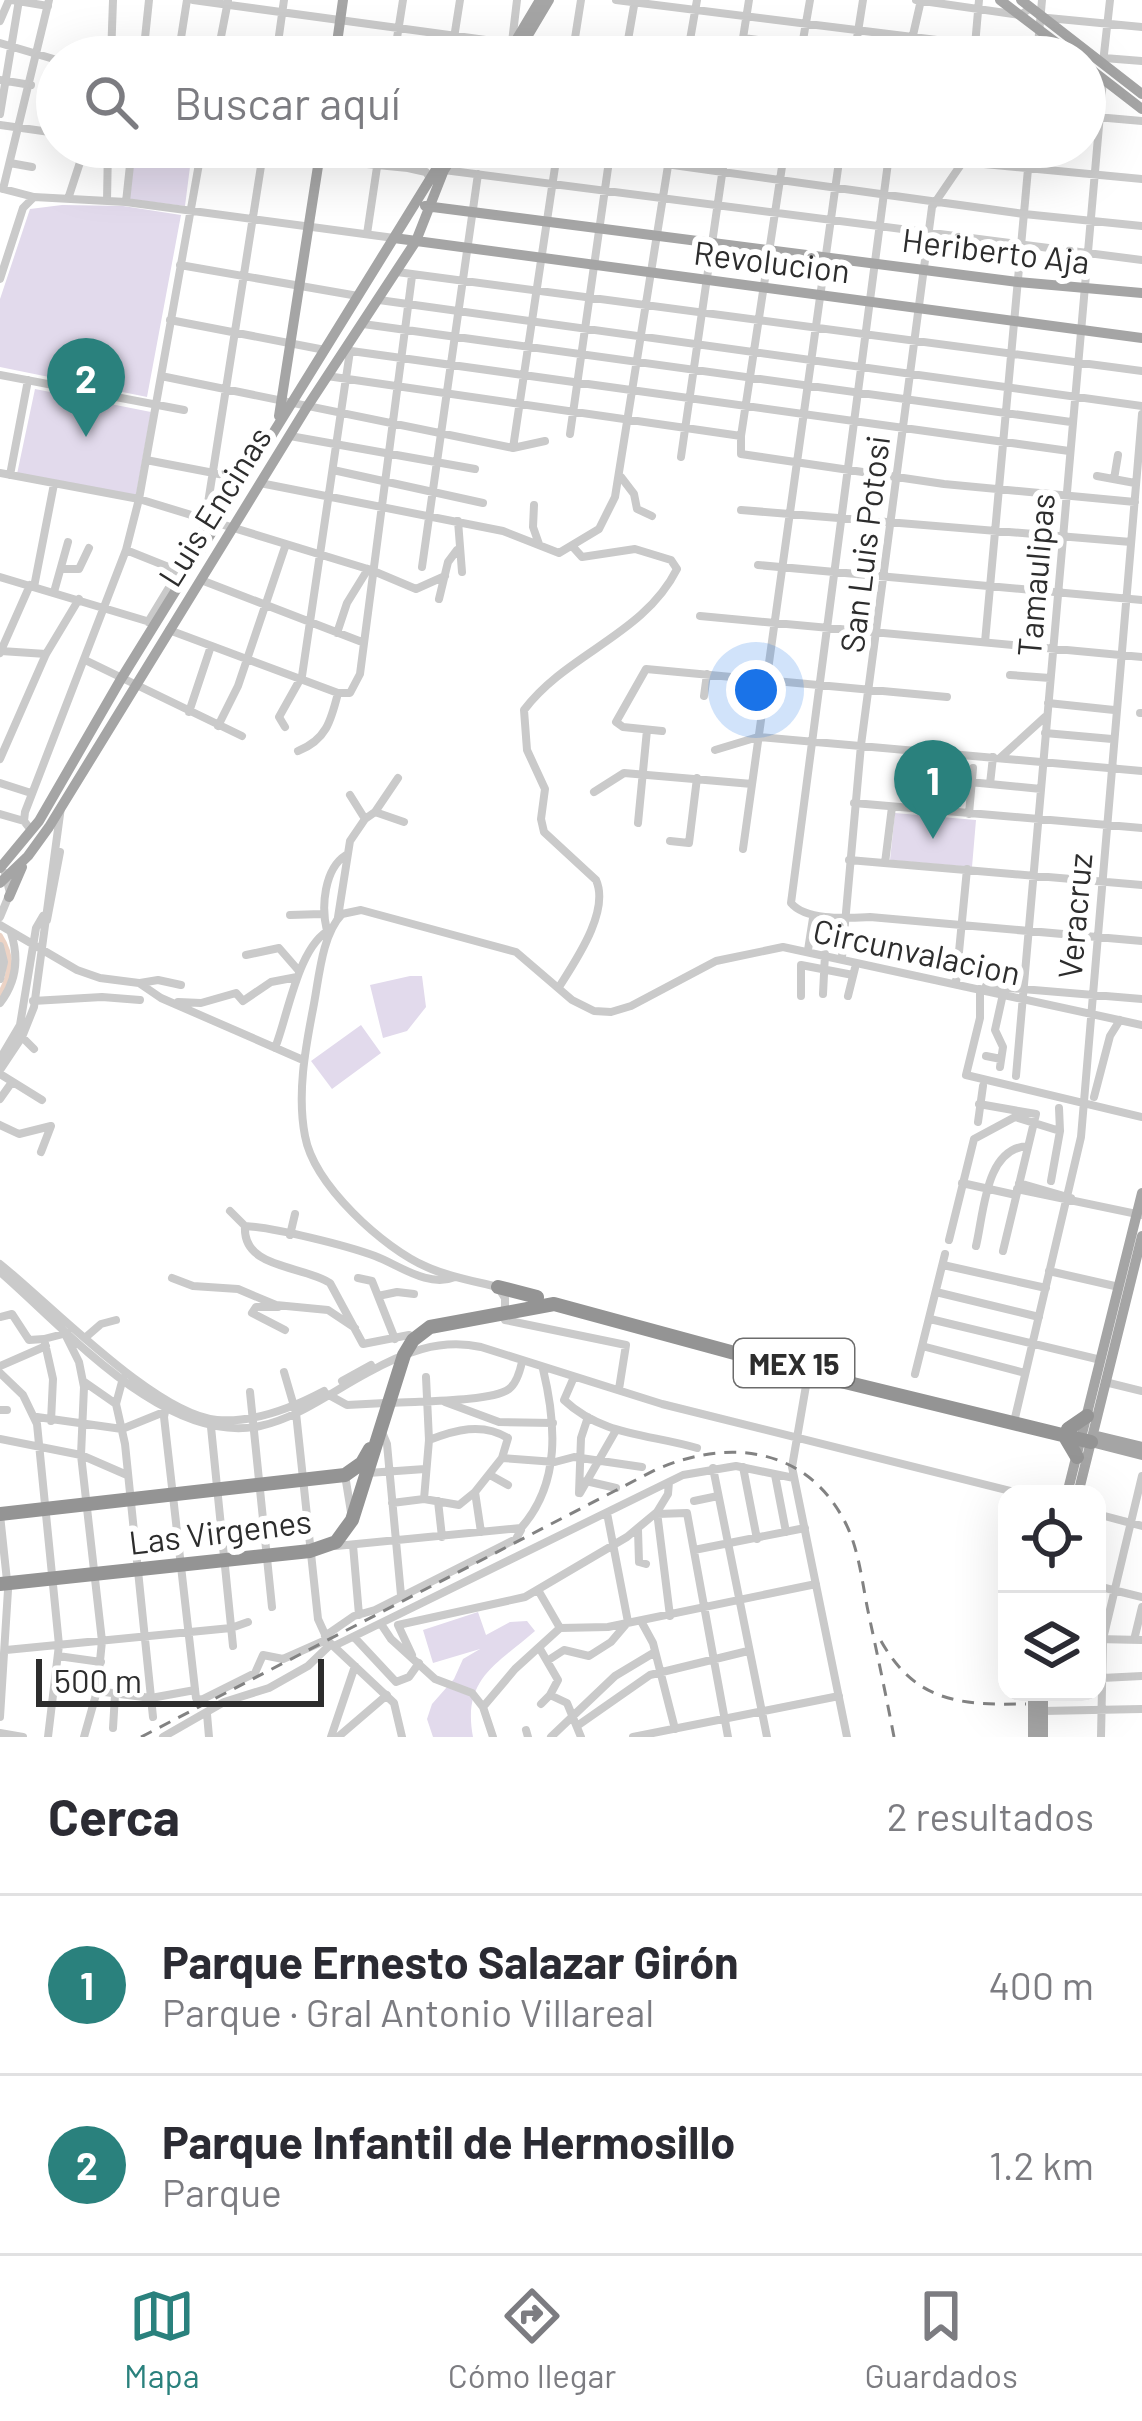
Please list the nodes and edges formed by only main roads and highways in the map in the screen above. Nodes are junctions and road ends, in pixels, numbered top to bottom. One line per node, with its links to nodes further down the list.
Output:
1 (343, 0): 5 (main road)
2 (545, 0): 6 (main road)
3 (1000, 0): 4 (main road)
4 (1028, 6): 7 (main road); 8 (main road)
5 (337, 36)
6 (522, 36)
7 (1046, 36)
8 (1069, 36)
9 (1106, 63): 11 (main road)
10 (1106, 81): 12 (main road)
11 (1142, 94)
12 (1142, 109)
13 (318, 168): 23 (main road)
14 (441, 168): 16 (main road)
15 (444, 168): 16 (main road, Luis Encinas)
16 (437, 177): 17 (main road); 18 (main road, Luis Encinas)
17 (415, 205): 18 (main road, Heriberto Aja); 19 (main road)
18 (431, 206): 20 (main road, Luis Encinas); 21 (main road, Heriberto Aja)
19 (394, 238): 20 (main road, Revolucion); 23 (main road)
20 (416, 241): 22 (main road, Revolucion); 24 (main road, Luis Encinas)
21 (1142, 293)
22 (1142, 338)
23 (286, 403): 25 (main road)
24 (23, 862): 25 (main road, Luis Encinas); 26 (main road)
25 (1, 877)
26 (8, 900)
27 (1142, 1193): 28 (main road)
28 (1139, 1214): 36 (main road)
29 (1142, 1236): 37 (main road)
30 (498, 1287): 31 (highway)
31 (537, 1297): 32 (highway, MEX 15); 34 (highway, MEX 15)
32 (506, 1312): 33 (highway, MEX 15); 33 (highway, MEX 15); 34 (highway, MEX 15)
33 (399, 1353): 35 (highway)
34 (809, 1370): 37 (highway, MEX 15)
35 (387, 1403): 40 (highway); 40 (highway)
36 (1087, 1416): 37 (highway)
37 (1080, 1435): 38 (main road); 39 (highway); 42 (main road)
38 (1142, 1451)
39 (1077, 1457): 41 (main road)
40 (369, 1462): 43 (highway); 44 (highway, Las Virgenes)
41 (1069, 1485)
42 (1078, 1485)
43 (0, 1513)
44 (8, 1583)
45 (1033, 1701): 47 (main road)
46 (1043, 1701): 48 (main road)
47 (1033, 1737)
48 (1043, 1737)

